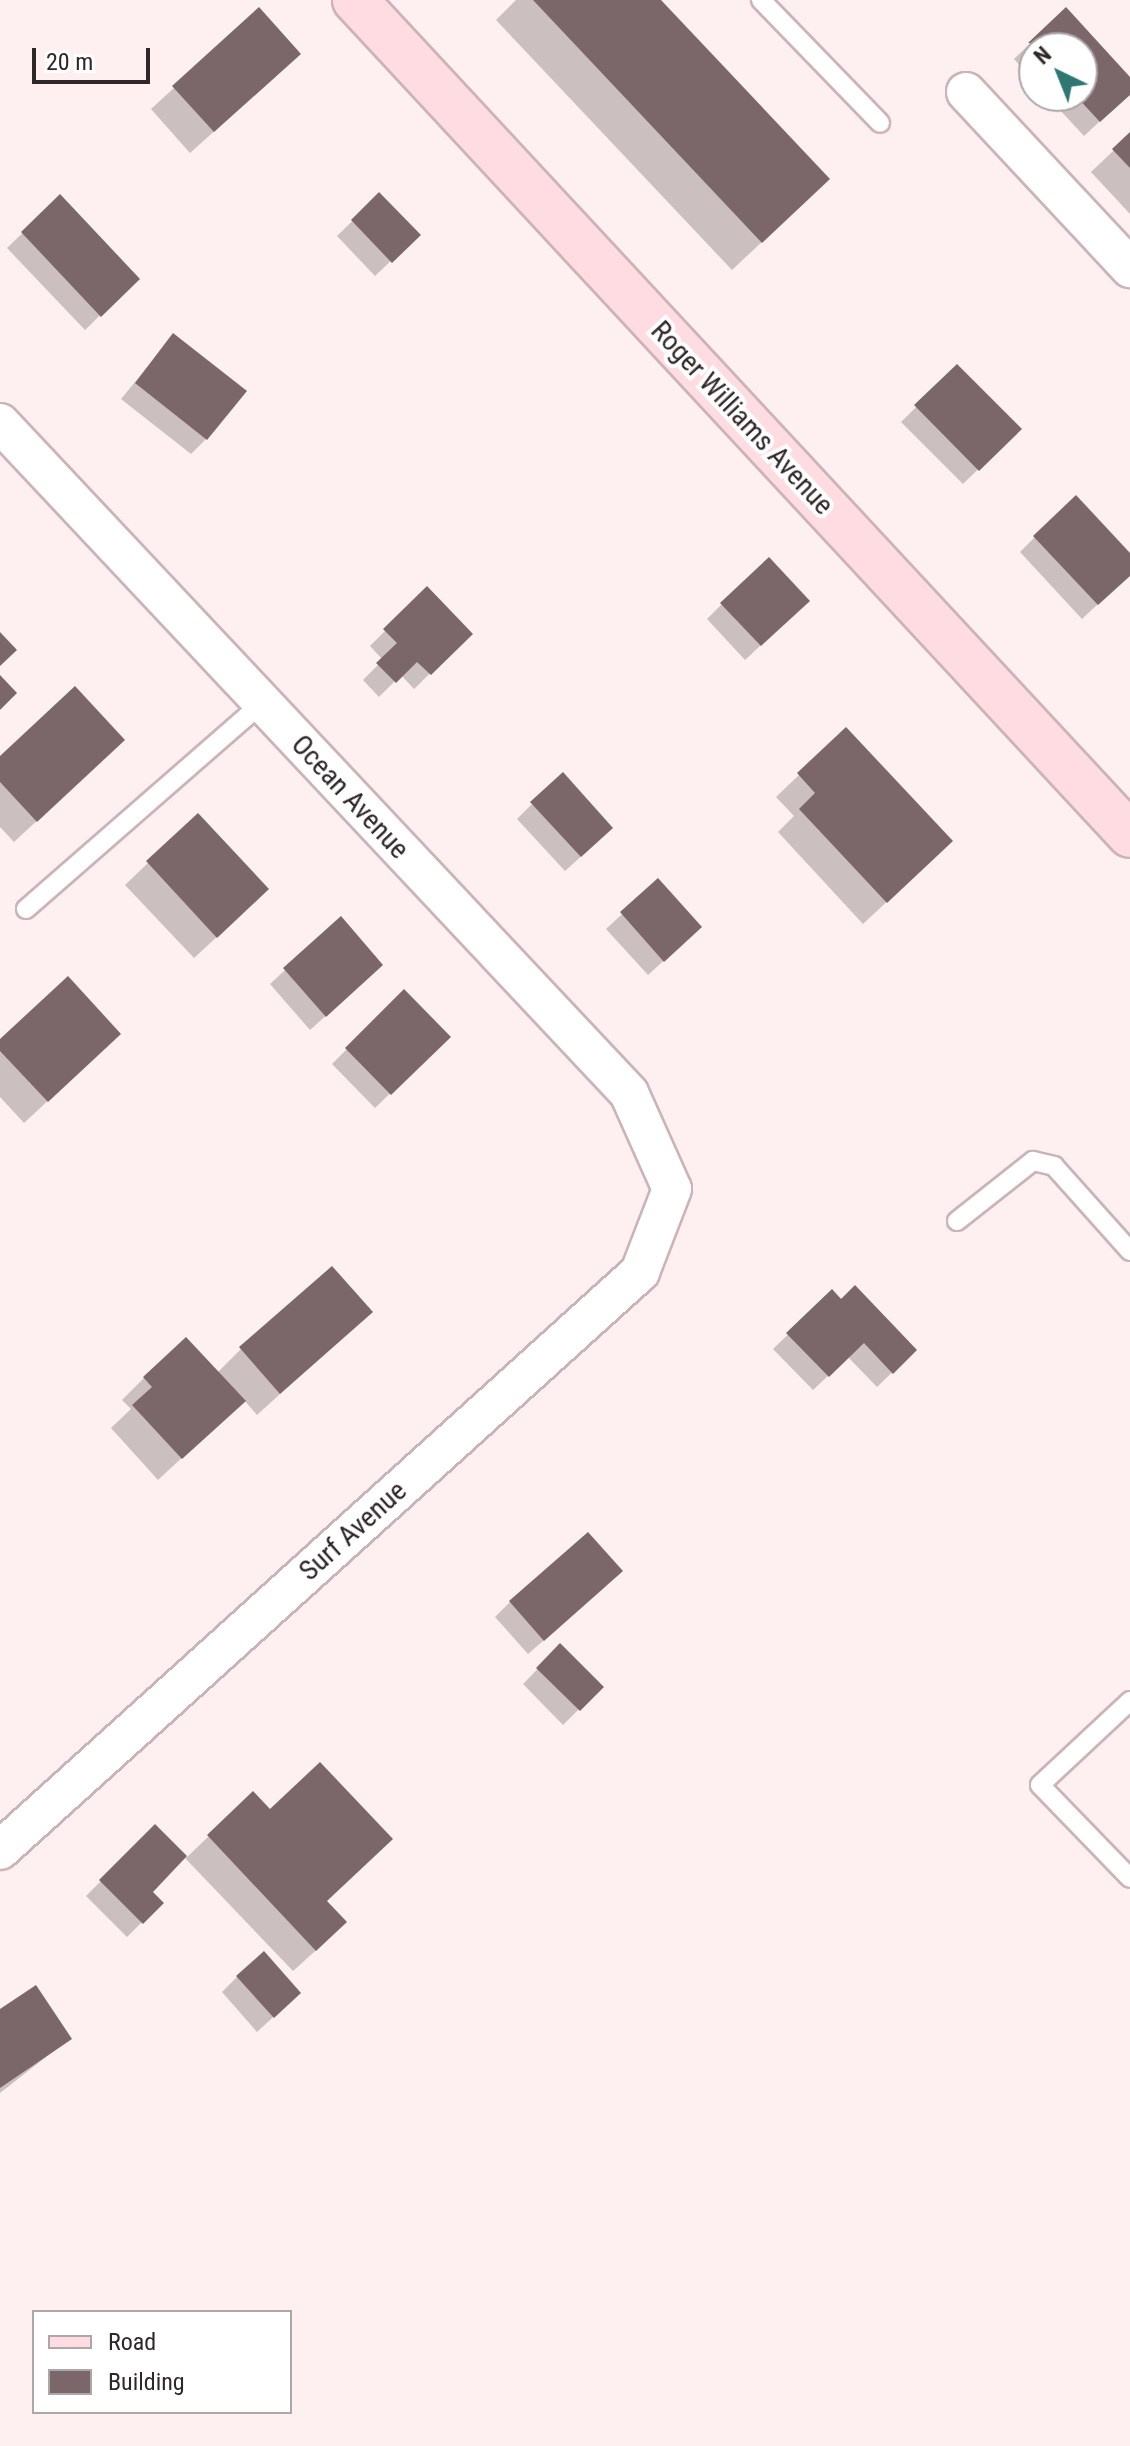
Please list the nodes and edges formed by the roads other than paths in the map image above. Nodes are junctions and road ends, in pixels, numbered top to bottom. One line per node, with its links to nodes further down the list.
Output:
1 (761, 0): 4 (lane)
2 (368, 5): 8 (street, Roger Williams Avenue)
3 (966, 92): 5 (street)
4 (880, 123)
5 (1130, 268)
6 (0, 423): 7 (street, Ocean Avenue)
7 (262, 703): 9 (lane); 10 (street, Ocean Avenue)
8 (1130, 835)
9 (26, 909)
10 (672, 1189): 14 (street, Surf Avenue)
11 (957, 1221): 12 (lane)
12 (1130, 1251)
13 (1130, 1701): 15 (lane)
14 (0, 1850)
15 (1127, 1869)

